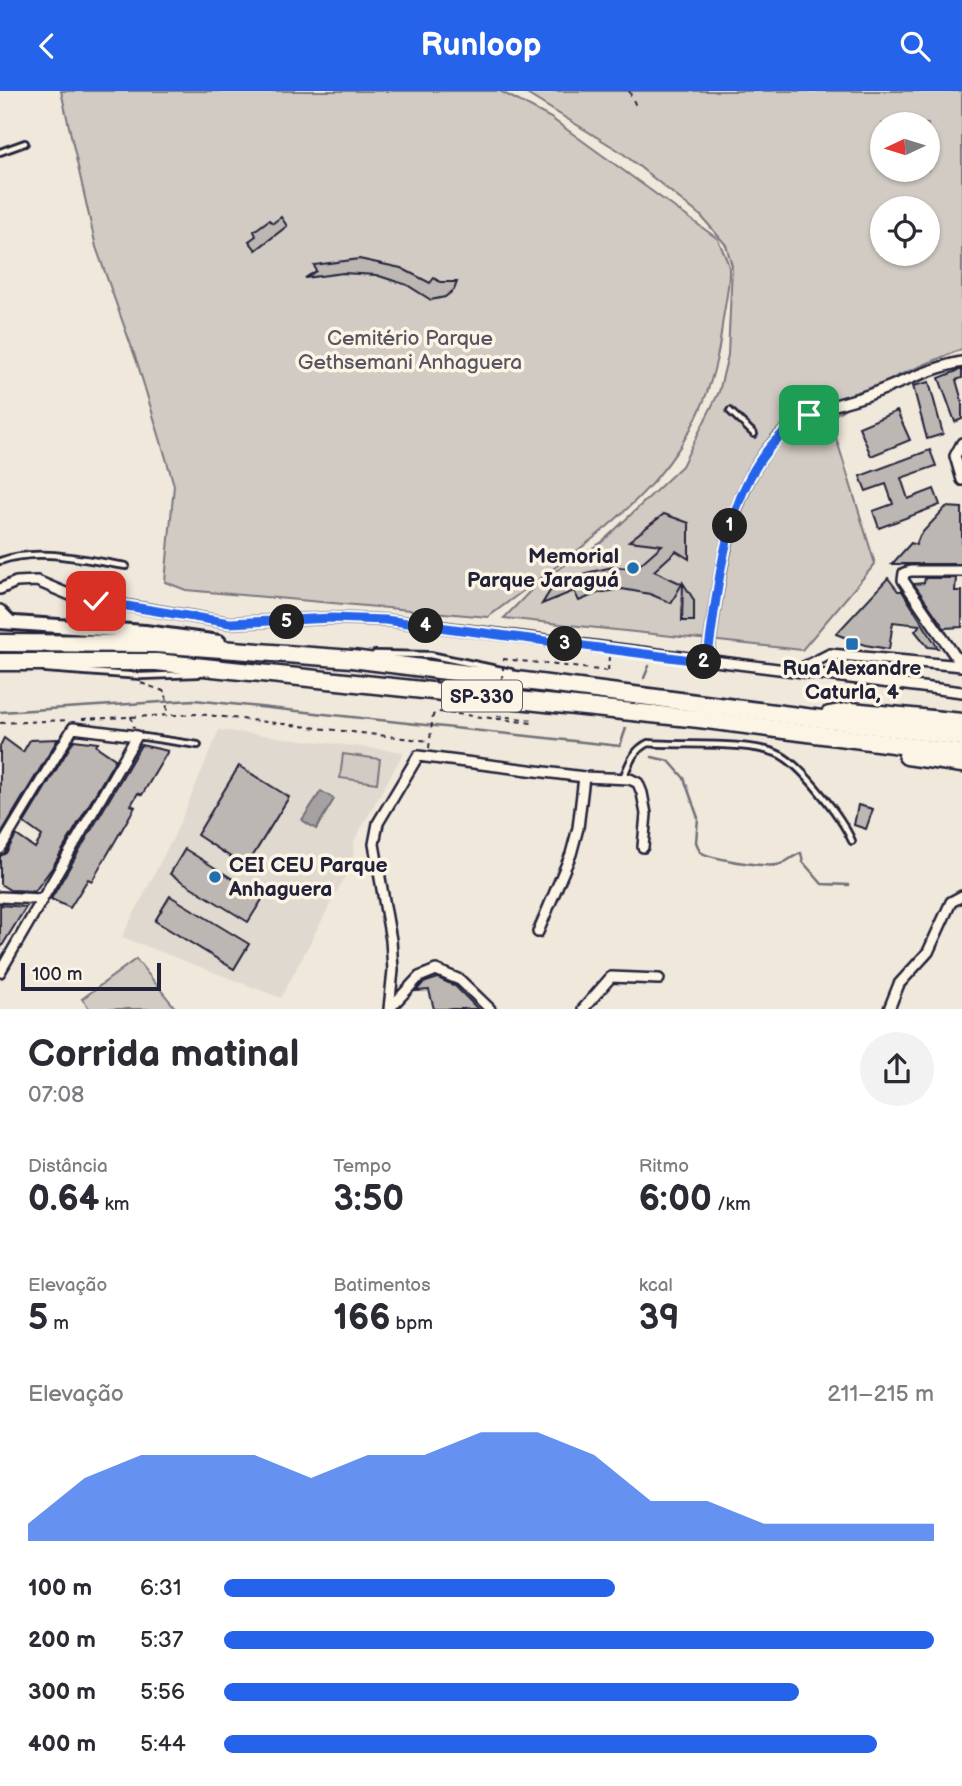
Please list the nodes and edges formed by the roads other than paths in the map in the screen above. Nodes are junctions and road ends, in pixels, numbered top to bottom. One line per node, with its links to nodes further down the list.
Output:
1 (25, 143): 2 (lane)
2 (0, 152)
3 (962, 362): 17 (street)
4 (730, 411): 5 (lane)
5 (754, 434)
6 (962, 443): 7 (street)
7 (962, 480)
8 (0, 561): 9 (lane)
9 (126, 566)
10 (962, 571): 18 (street)
11 (0, 589): 17 (street)
12 (0, 611): 13 (street)
13 (6, 622): 15 (main road)
14 (0, 643): 15 (highway, SP-330)
15 (298, 655): 21 (highway, SP-330)
16 (0, 662): 25 (highway, SP-330)
17 (707, 662): 19 (street)
18 (962, 666): 19 (street)
19 (796, 671): 20 (street)
20 (962, 692)
21 (810, 718): 22 (highway); 24 (highway, SP-330)
22 (962, 722)
23 (136, 736): 26 (lane); 33 (street); 36 (street)
24 (962, 737)
25 (869, 742): 27 (highway, SP-330); 28 (highway)
26 (198, 745)
27 (962, 753)
28 (962, 764)
29 (583, 777): 30 (street); 37 (street); 40 (street)
30 (623, 778): 31 (lane); 32 (street)
31 (852, 841)
32 (643, 847)
33 (0, 849)
34 (962, 896): 43 (street)
35 (0, 897): 36 (street)
36 (41, 899): 38 (street)
37 (538, 932)
38 (0, 972)
39 (659, 979): 42 (street)
40 (390, 1008): 41 (street)
41 (490, 1009)
42 (583, 1009)
43 (889, 1009)

